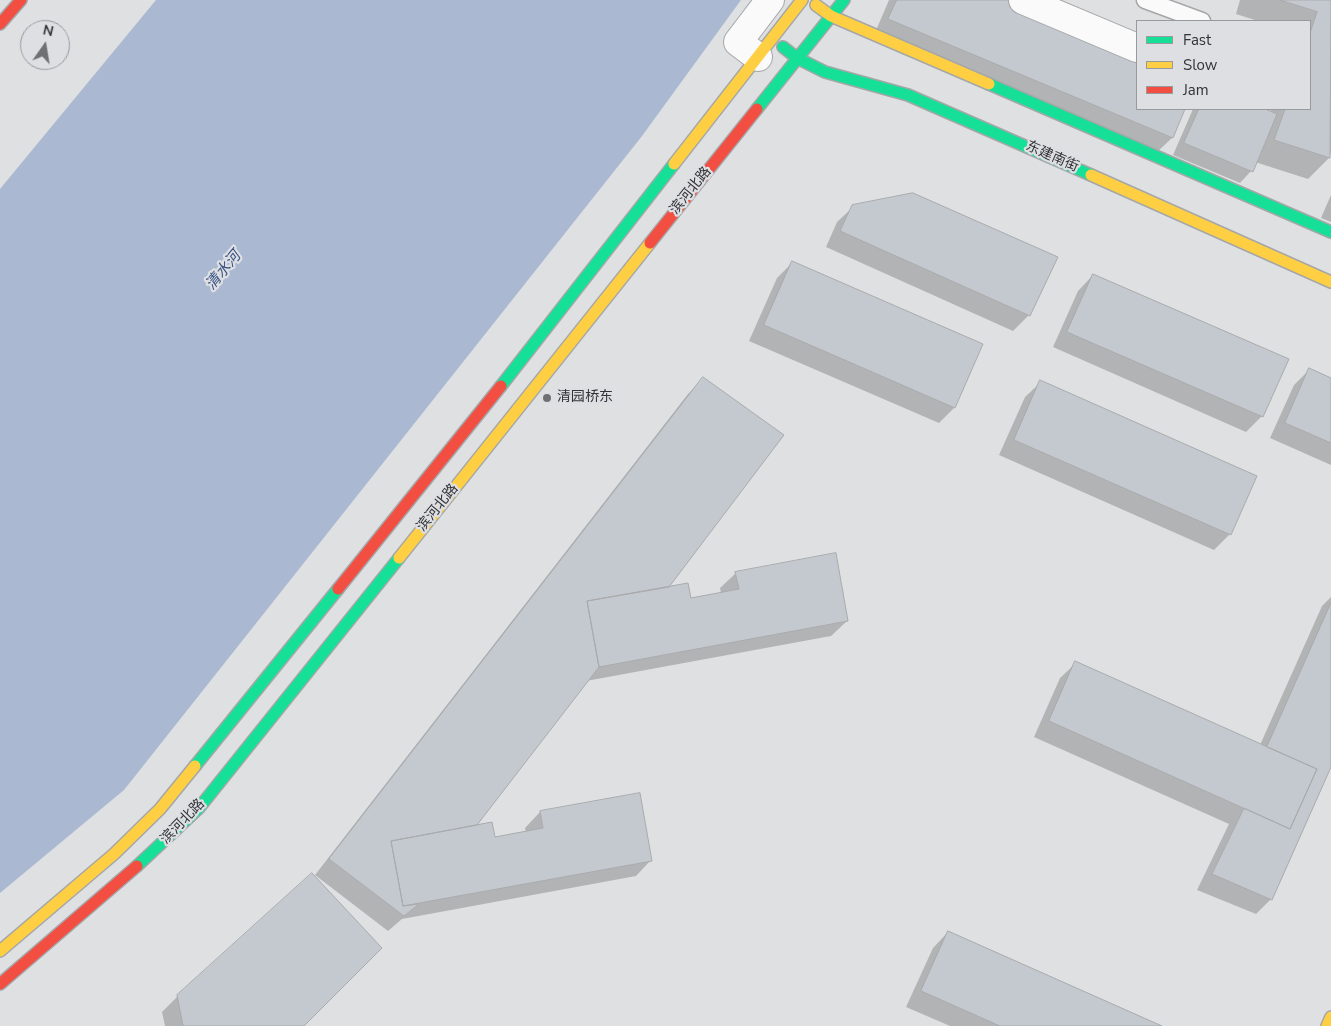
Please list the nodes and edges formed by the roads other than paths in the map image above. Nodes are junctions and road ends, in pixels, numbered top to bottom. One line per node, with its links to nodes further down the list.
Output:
1 (21, 0): 10 (main road)
2 (770, 0): 11 (street)
3 (802, 0): 11 (main road, 滨河北路)
4 (810, 0): 8 (main road)
5 (844, 0): 8 (main road, 滨河北路)
6 (1023, 0): 12 (street)
7 (1145, 0): 9 (lane)
8 (830, 16): 13 (main road, 滨河北路); 14 (main road)
9 (1199, 20)
10 (0, 24)
11 (756, 45): 13 (main road, 东建南街); 16 (main road, 滨河北路)
12 (1136, 48)
13 (797, 58): 15 (main road, 东建南街); 17 (main road, 滨河北路)
14 (1331, 232)
15 (1331, 282)
16 (0, 950)
17 (0, 984)
18 (1331, 1017): 19 (main road)
19 (1327, 1026)

